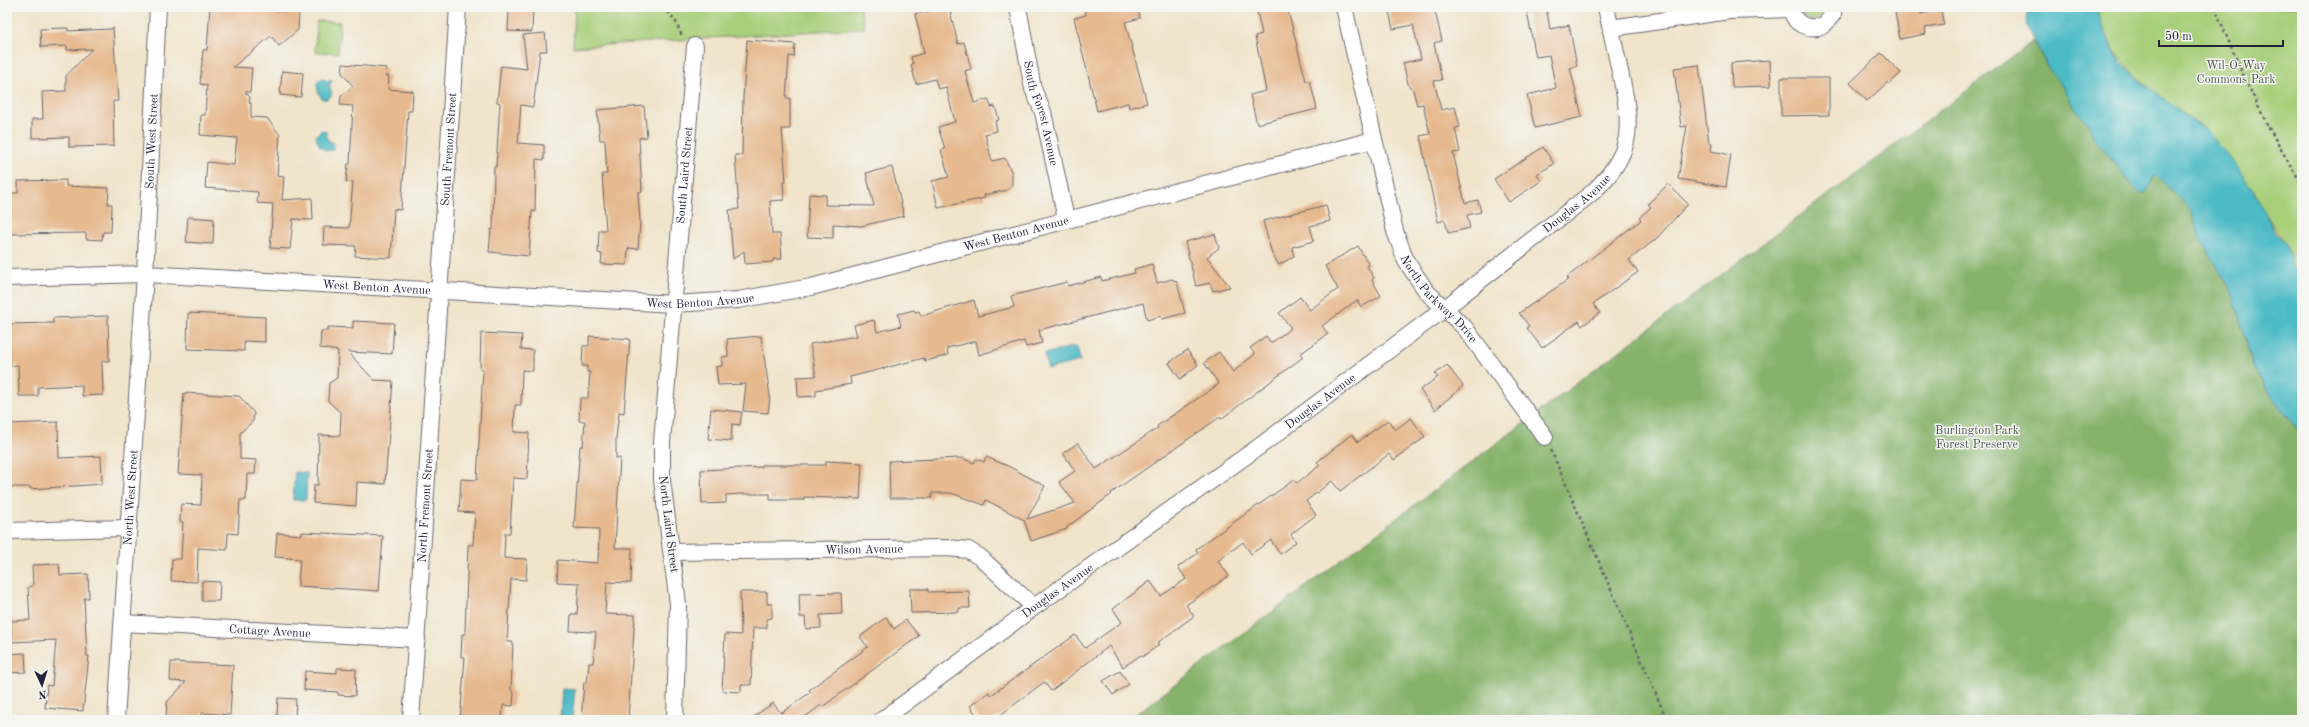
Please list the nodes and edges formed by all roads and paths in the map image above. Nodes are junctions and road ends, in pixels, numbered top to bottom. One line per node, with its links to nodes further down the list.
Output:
1 (158, 7): 15 (street, South West Street)
2 (458, 7): 17 (street, South Fremont Street)
3 (664, 7): 11 (path)
4 (1018, 7): 14 (street, South Forest Avenue)
5 (1344, 7): 12 (street, North Parkway Drive)
6 (1606, 7): 10 (street, Douglas Avenue)
7 (1833, 7): 9 (street)
8 (2215, 7): 13 (path)
9 (1792, 8): 10 (street)
10 (1611, 28): 19 (street, Douglas Avenue)
11 (696, 46): 18 (street, South Laird Street)
12 (1373, 140): 14 (street, West Benton Avenue); 19 (street, North Parkway Drive)
13 (2302, 184)
14 (1066, 219): 18 (street, West Benton Avenue)
15 (145, 274): 16 (street, West Benton Avenue); 17 (street, West Benton Avenue); 21 (street, North West Street)
16 (7, 278)
17 (440, 291): 18 (street, West Benton Avenue); 26 (street, North Fremont Street)
18 (674, 304): 23 (street, North Laird Street)
19 (1444, 309): 20 (street, North Parkway Drive); 24 (street, Douglas Avenue)
20 (1545, 437): 31 (path)
21 (127, 528): 22 (street); 25 (street, North West Street)
22 (7, 531)
23 (672, 552): 24 (street, Wilson Avenue); 29 (street, North Laird Street)
24 (1034, 606): 30 (street, Douglas Avenue)
25 (123, 623): 26 (street, Cottage Avenue); 27 (street, North West Street)
26 (417, 639): 28 (street, North Fremont Street)
27 (116, 720)
28 (411, 720)
29 (676, 720)
30 (882, 720)
31 (1666, 720)

